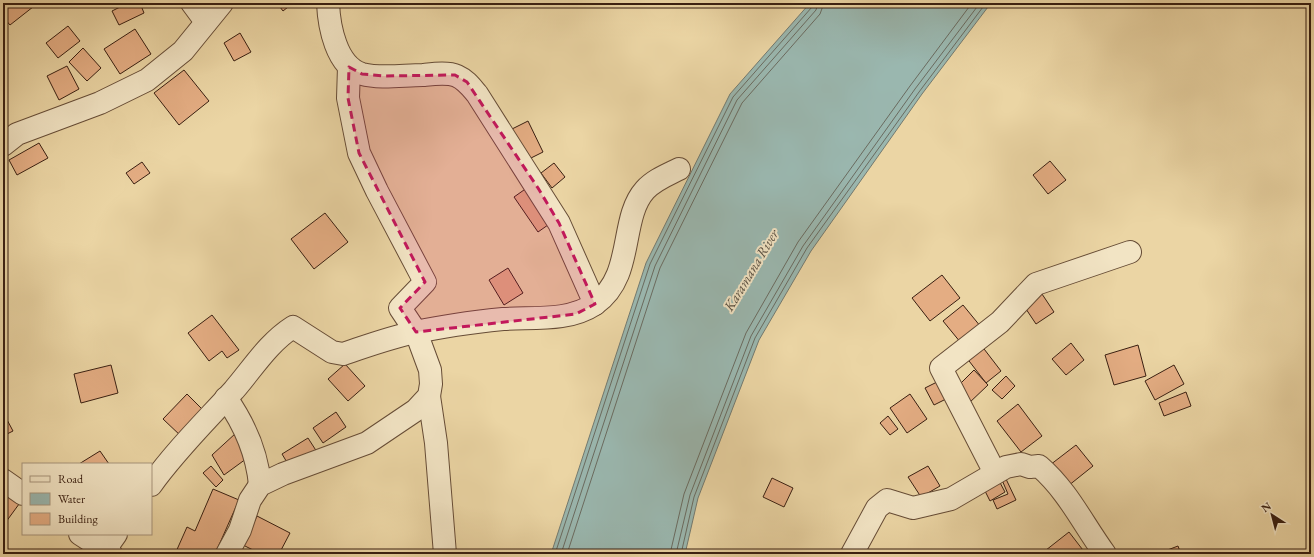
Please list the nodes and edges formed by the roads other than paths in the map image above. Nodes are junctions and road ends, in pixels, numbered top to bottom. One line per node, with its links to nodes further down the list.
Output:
1 (192, 3): 4 (street)
2 (222, 3): 4 (street)
3 (328, 3): 5 (street)
4 (206, 22): 6 (street)
5 (349, 67): 9 (street); 10 (street)
6 (3, 145)
7 (678, 169): 9 (street)
8 (1130, 252): 13 (street)
9 (595, 304): 10 (street)
10 (416, 332): 11 (street); 12 (street)
11 (429, 396): 16 (street); 21 (street)
12 (226, 398): 15 (street); 16 (street)
13 (995, 473): 22 (street); 23 (street)
14 (3, 480): 17 (street)
15 (152, 484)
16 (260, 485): 20 (street)
17 (22, 493)
18 (82, 535): 19 (street)
19 (110, 549)
20 (227, 554)
21 (445, 554)
22 (852, 554)
23 (1105, 554)

